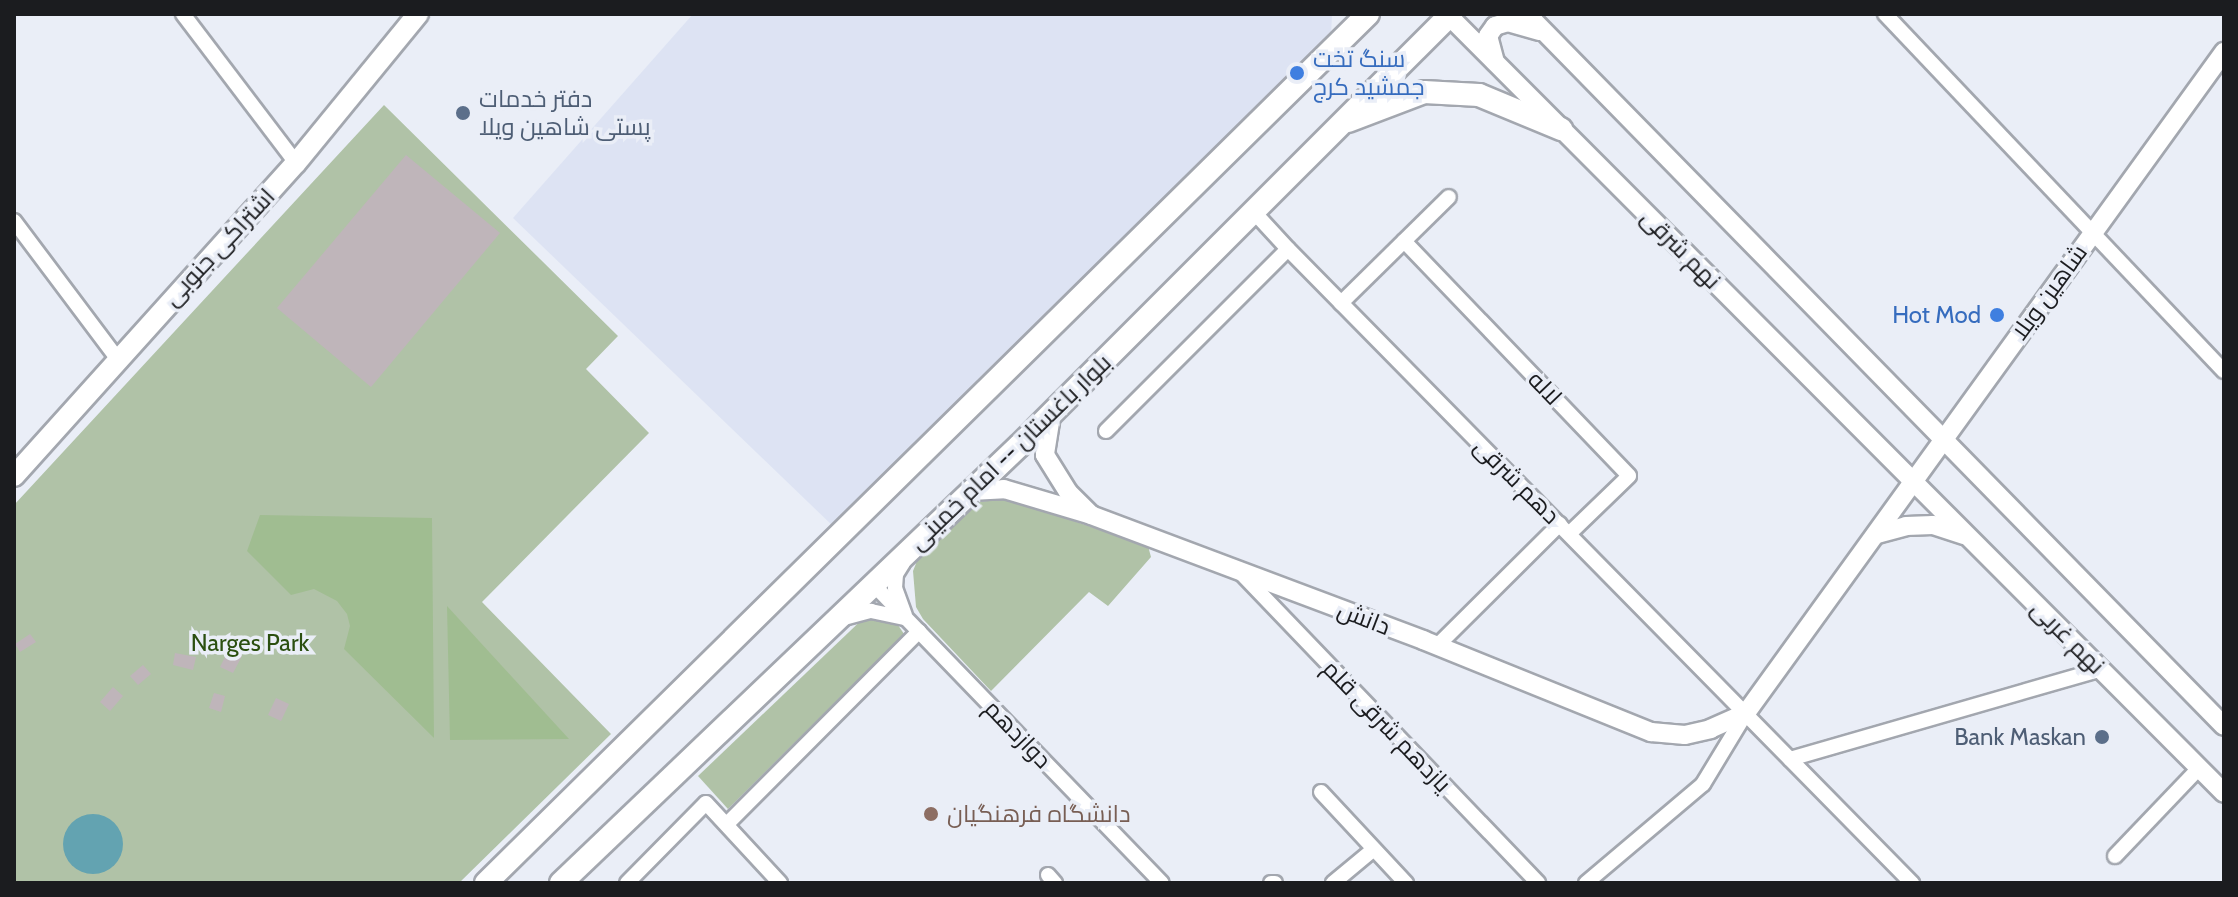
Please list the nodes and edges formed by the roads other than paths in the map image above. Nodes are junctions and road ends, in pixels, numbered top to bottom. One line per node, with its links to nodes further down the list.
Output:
1 (183, 14): 13 (street)
2 (418, 14): 13 (main road, اشتراکی جنوبی)
3 (1342, 14): 8 (main road)
4 (1368, 14): 8 (main road)
5 (1885, 14): 17 (street)
6 (1450, 15): 10 (street, نهم شرقی); 11 (main road, بلوار باغستان -- امام خمینی)
7 (1534, 20): 10 (street); 25 (street)
8 (1337, 45): 50 (main road)
9 (2224, 52): 17 (street, شاهین ویلا)
10 (1495, 63): 12 (street, نهم شرقی)
11 (1339, 124): 12 (main road); 15 (main road, بلوار باغستان -- امام خمینی)
12 (1561, 129): 27 (street, نهم شرقی)
13 (296, 163): 21 (main road, اشتراکی جنوبی)
14 (1449, 197): 18 (street)
15 (1254, 212): 19 (street, دهم شرقی); 23 (main road, بلوار باغستان -- امام خمینی)
16 (14, 221): 21 (street)
17 (2093, 233): 22 (street); 25 (street, شاهین ویلا)
18 (1404, 241): 20 (street); 30 (street, لاله)
19 (1288, 249): 20 (street, دهم شرقی); 24 (street)
20 (1341, 303): 30 (street, دهم شرقی)
21 (117, 358): 26 (main road, اشتراکی جنوبی)
22 (2224, 371)
23 (1051, 416): 28 (main road, بلوار باغستان -- امام خمینی); 29 (street, دانش)
24 (1106, 431)
25 (1943, 439): 27 (street, شاهین ویلا); 42 (street, نهم غربی)
26 (14, 476)
27 (1912, 481): 31 (street, شاهین ویلا); 32 (street, نهم غربی)
28 (971, 491): 29 (street); 33 (main road, بلوار باغستان -- امام خمینی)
29 (1091, 515): 34 (street, دانش)
30 (1564, 529): 39 (street); 41 (street, دهم شرقی)
31 (1877, 534): 32 (street); 41 (street, شاهین ویلا)
32 (1967, 536): 40 (street, نهم غربی)
33 (913, 545): 35 (main road, بلوار باغستان -- امام خمینی); 36 (street)
34 (1237, 569): 39 (street, دانش); 57 (street, یازدهم شرقی قلم)
35 (872, 583): 36 (street, دوازدهم); 37 (main road, بلوار باغستان -- امام خمینی)
36 (907, 619): 37 (street); 38 (street, دوازدهم)
37 (826, 628): 51 (main road, بلوار باغستان -- امام خمینی)
38 (919, 631): 47 (street); 54 (street, دوازدهم)
39 (1437, 646): 41 (street, دانش)
40 (2101, 669): 43 (street); 44 (street, نهم غربی)
41 (1746, 713): 43 (street, دهم شرقی); 58 (street, شاهین ویلا)
42 (2224, 726)
43 (1790, 759): 59 (street, دهم شرقی)
44 (2199, 768): 46 (street, نهم غربی); 49 (street)
45 (1321, 792): 48 (street)
46 (2224, 793)
47 (727, 824): 52 (street); 53 (street)
48 (1374, 849): 55 (street); 56 (street)
49 (2115, 856)
50 (486, 883)
51 (561, 883)
52 (627, 883)
53 (780, 883)
54 (1162, 883)
55 (1333, 883)
56 (1406, 883)
57 (1538, 883)
58 (1586, 883)
59 (1912, 883)

